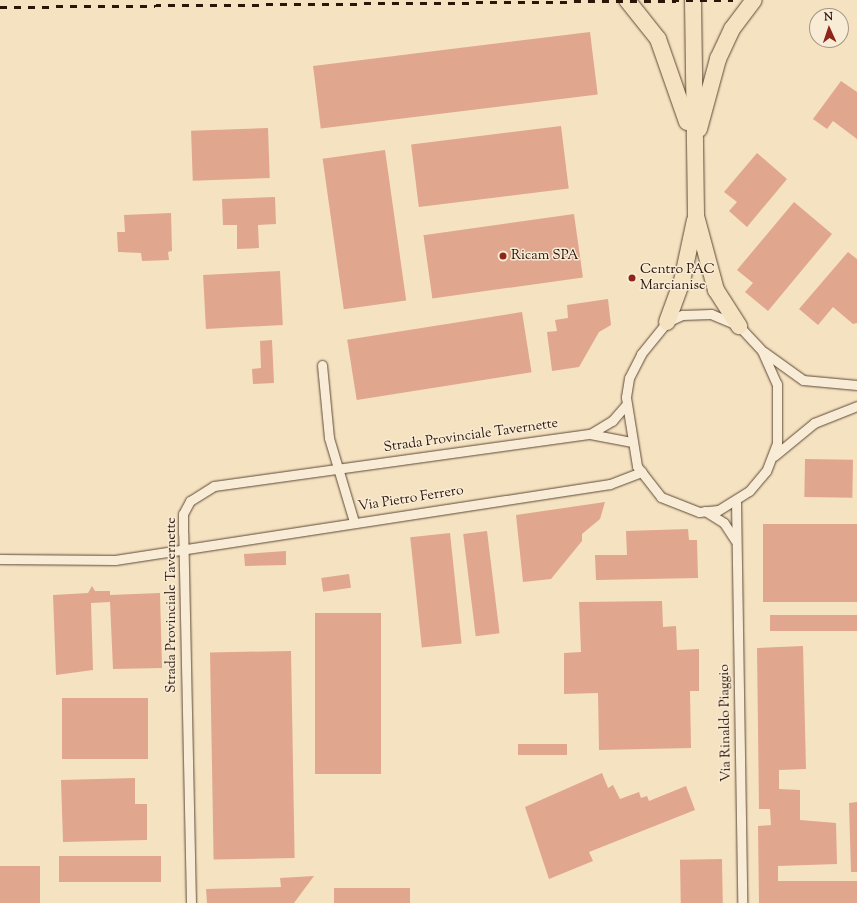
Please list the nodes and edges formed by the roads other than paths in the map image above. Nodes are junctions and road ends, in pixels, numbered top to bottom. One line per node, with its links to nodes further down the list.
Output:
1 (627, 0): 4 (highway)
2 (693, 0): 4 (highway)
3 (754, 0): 4 (highway)
4 (694, 147): 5 (highway)
5 (696, 216): 6 (highway); 7 (highway)
6 (667, 322): 7 (street); 11 (street)
7 (739, 326): 8 (street)
8 (762, 351): 10 (street); 15 (street)
9 (322, 365): 16 (street)
10 (857, 385)
11 (626, 405): 13 (street, Strada Provinciale Tavernette); 14 (street)
12 (857, 406): 15 (street)
13 (590, 434): 14 (street, Strada Provinciale Tavernette); 16 (street, Strada Provinciale Tavernette)
14 (632, 442): 17 (street)
15 (773, 456): 18 (street)
16 (339, 468): 20 (street); 22 (street, Strada Provinciale Tavernette)
17 (642, 472): 19 (street); 20 (street, Via Pietro Ferrero)
18 (736, 501): 19 (street); 21 (street, Via Rinaldo Piaggio)
19 (705, 511): 21 (street)
20 (354, 522): 22 (street, Via Pietro Ferrero)
21 (737, 543): 25 (street, Via Rinaldo Piaggio)
22 (183, 550): 23 (street, Via Pietro Ferrero); 24 (street, Strada Provinciale Tavernette)
23 (0, 559)
24 (191, 903)
25 (742, 903)

